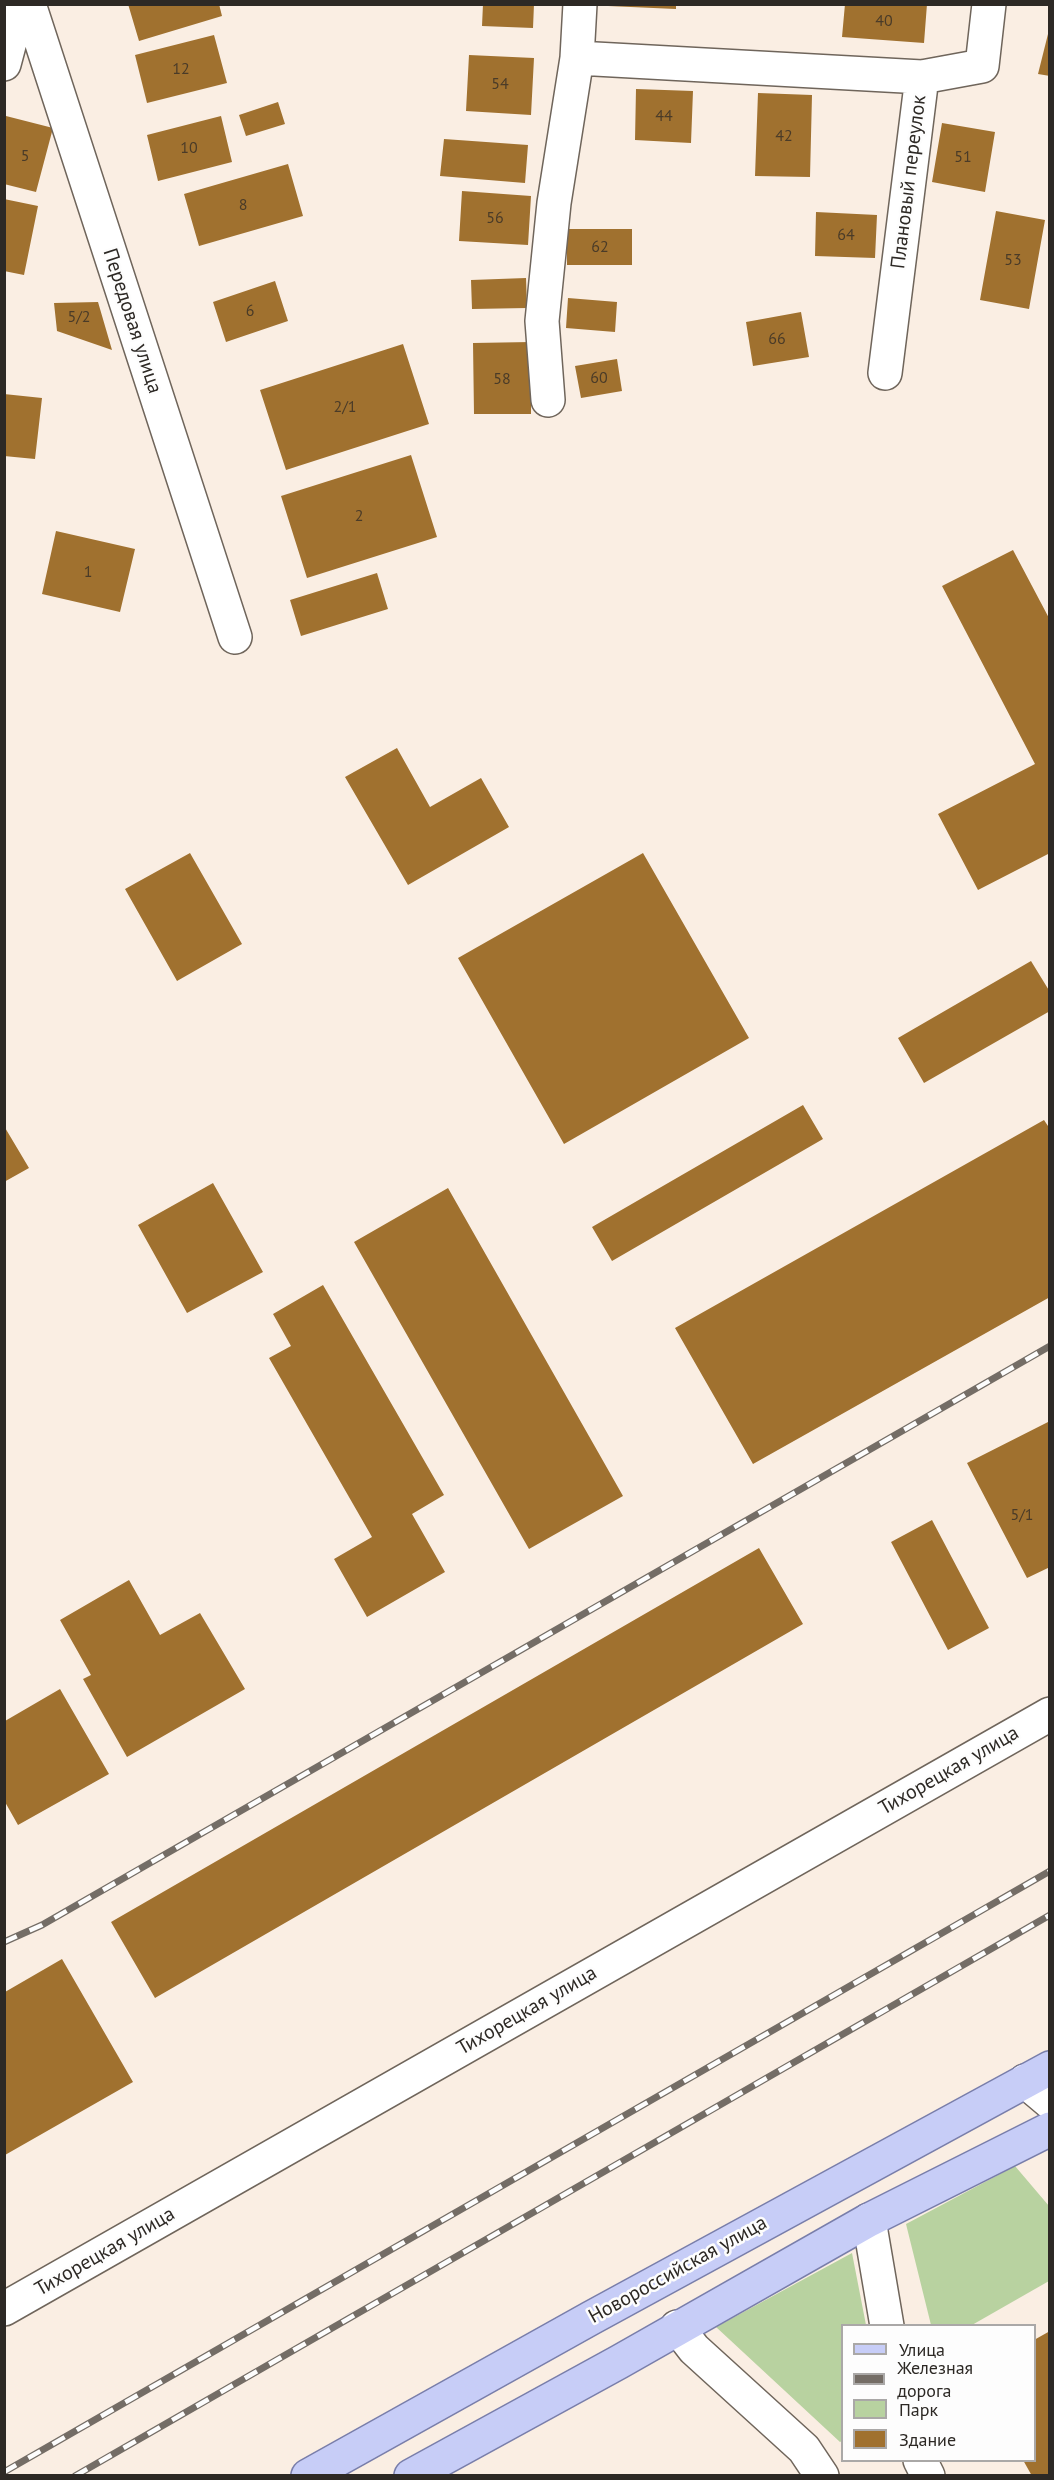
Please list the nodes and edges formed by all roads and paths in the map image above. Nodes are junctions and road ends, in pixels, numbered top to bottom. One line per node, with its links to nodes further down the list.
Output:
1 (20, 4): 6 (street)
2 (29, 4): 10 (street, Передовая улица)
3 (580, 4): 5 (street)
4 (989, 4): 7 (street, Плановый переулок)
5 (577, 58): 7 (street); 9 (street)
6 (4, 64)
7 (922, 77): 8 (street, Плановый переулок)
8 (885, 373)
9 (549, 400)
10 (235, 637)
11 (1050, 1714): 16 (street, Тихорецкая улица)
12 (1037, 2074): 13 (street); 19 (main road, Новороссийская улица)
13 (1050, 2102)
14 (1050, 2129): 15 (main road)
15 (869, 2220): 17 (street); 18 (main road)
16 (4, 2309)
17 (887, 2324)
18 (677, 2327): 20 (main road); 21 (street)
19 (308, 2475)
20 (411, 2475)
21 (822, 2475)

